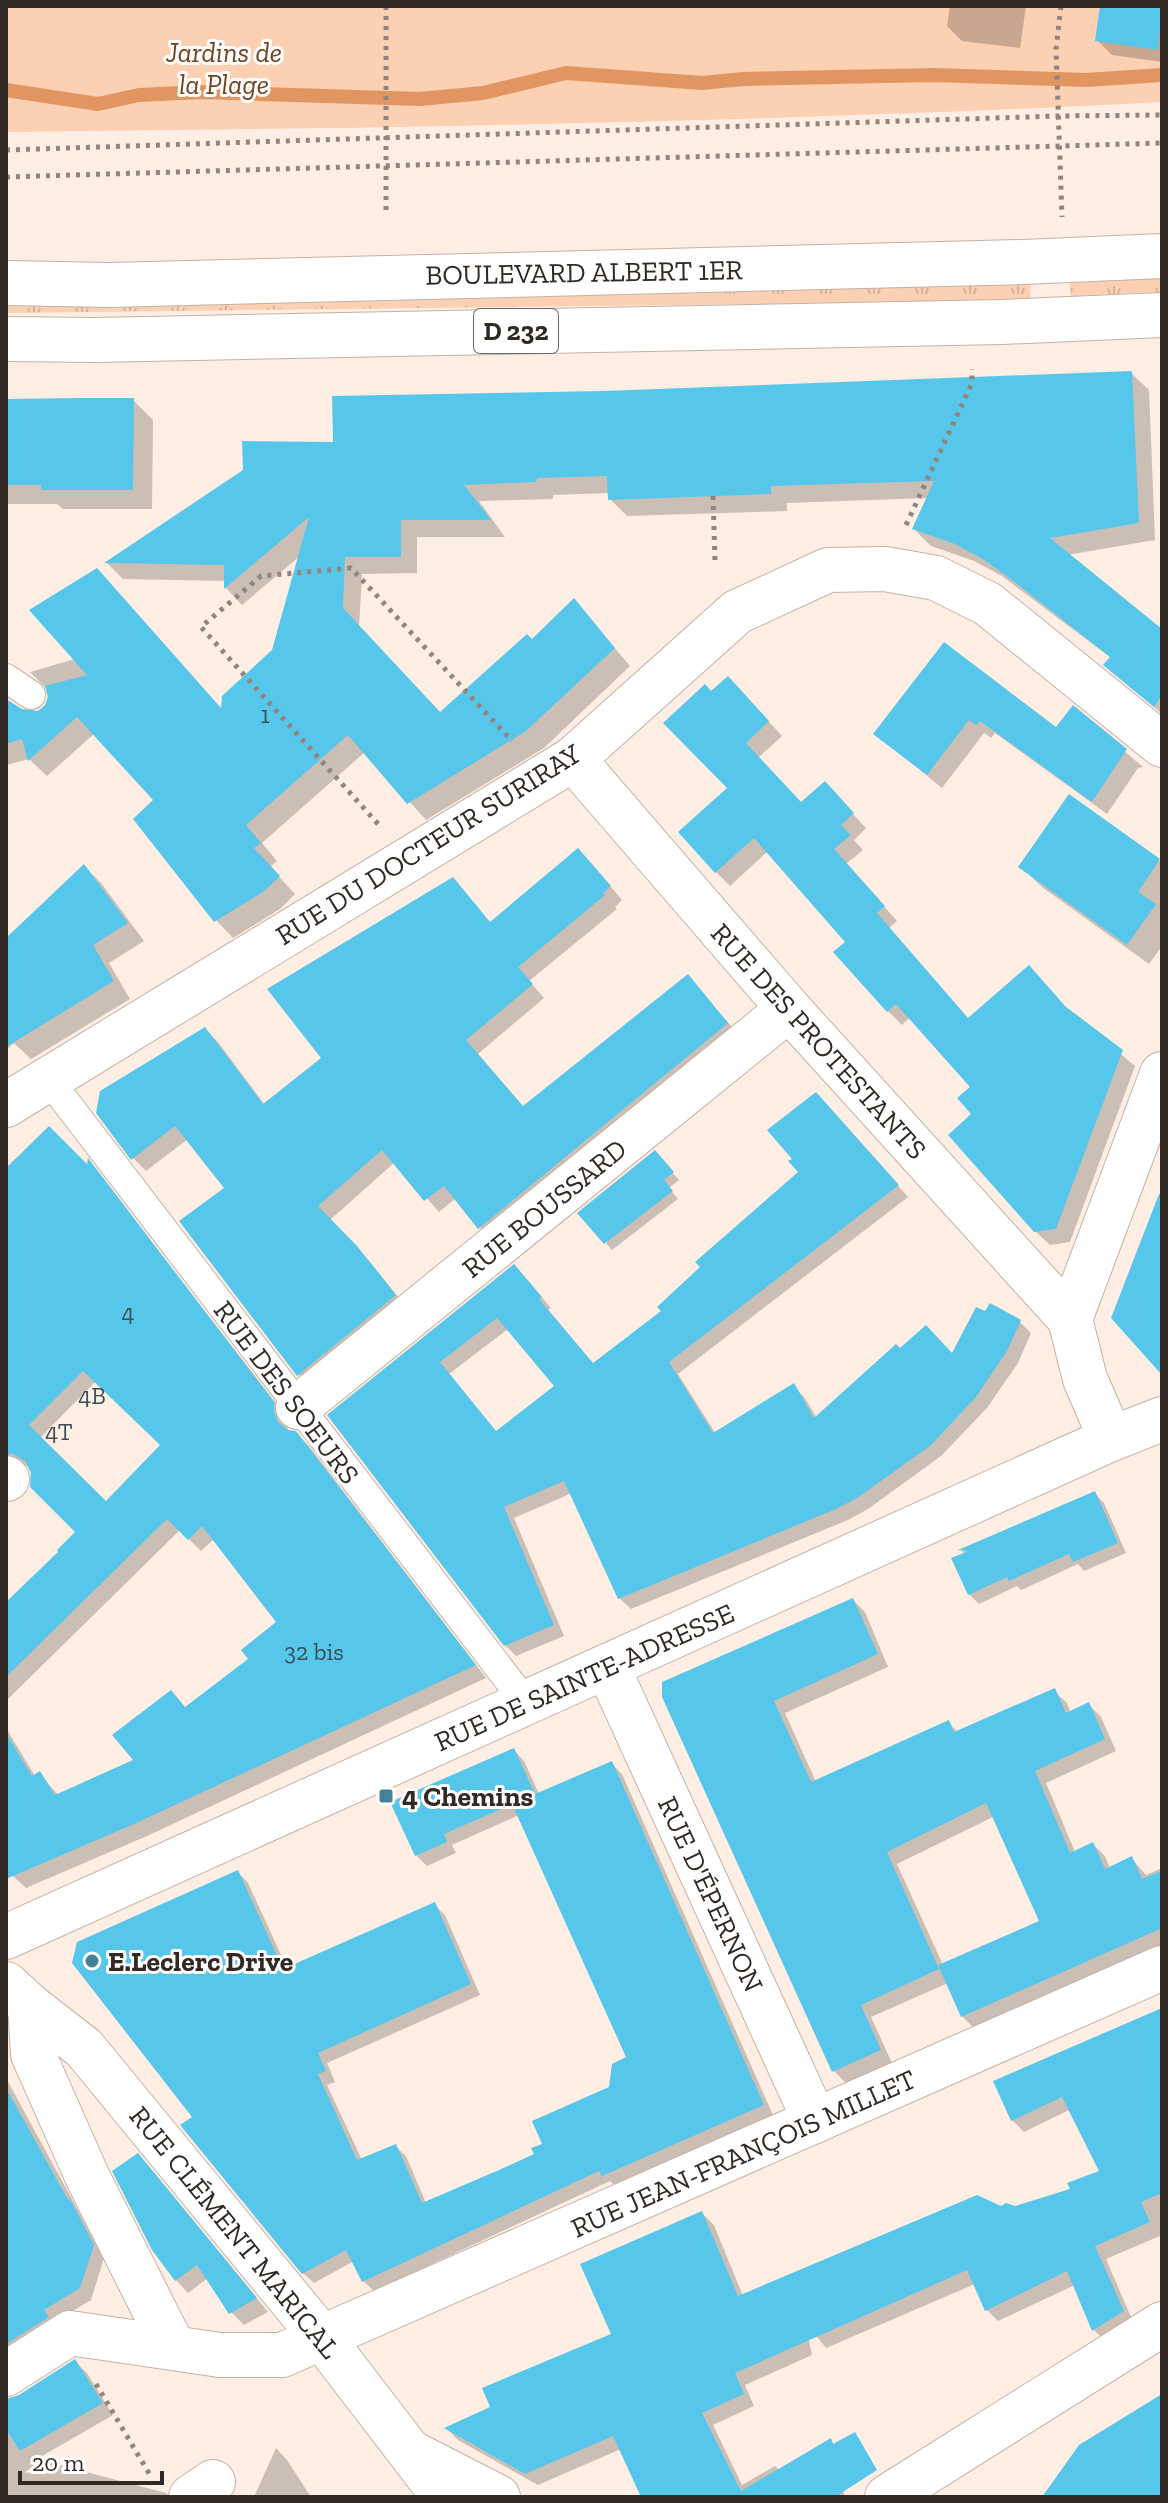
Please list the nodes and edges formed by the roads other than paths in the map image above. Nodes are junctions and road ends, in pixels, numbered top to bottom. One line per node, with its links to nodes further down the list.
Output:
1 (1162, 256): 2 (street, BOULEVARD ALBERT 1ER / D 232)
2 (6, 283)
3 (1162, 315): 4 (street, BOULEVARD ALBERT 1ER / D 232)
4 (6, 339)
5 (6, 678): 6 (lane)
6 (31, 695)
7 (1162, 745): 8 (street, RUE DU DOCTEUR SURIRAY)
8 (573, 759): 9 (street, RUE DES PROTESTANTS); 11 (street, RUE DU DOCTEUR SURIRAY)
9 (789, 1009): 13 (street, RUE DES PROTESTANTS); 14 (street, RUE BOUSSARD)
10 (1162, 1074): 13 (street)
11 (49, 1080): 12 (street, RUE DU DOCTEUR SURIRAY); 14 (lane, RUE DES SOEURS)
12 (6, 1105)
13 (1070, 1319): 16 (street)
14 (298, 1407): 18 (lane, RUE DES SOEURS)
15 (1162, 1419): 16 (street, RUE DE SAINTE-ADRESSE)
16 (1111, 1439): 17 (street, RUE DE SAINTE-ADRESSE)
17 (607, 1666): 18 (street, RUE DE SAINTE-ADRESSE); 22 (street, RUE D'ÉPERNON)
18 (526, 1703): 19 (street, RUE DE SAINTE-ADRESSE)
19 (6, 1937)
20 (1162, 1968): 22 (street, RUE JEAN-FRANÇOIS MILLET)
21 (18, 1995): 24 (street, RUE CLÉMENT MARICAL); 25 (street)
22 (815, 2121): 24 (street, RUE JEAN-FRANÇOIS MILLET)
23 (1162, 2324): 30 (street)
24 (323, 2339): 25 (street, RUE JEAN-FRANÇOIS MILLET); 27 (street, RUE CLÉMENT MARICAL)
25 (173, 2347): 26 (street, RUE JEAN-FRANÇOIS MILLET)
26 (6, 2374)
27 (414, 2454): 28 (street, RUE CLÉMENT MARICAL); 29 (street)
28 (444, 2497)
29 (498, 2497)
30 (887, 2497)

